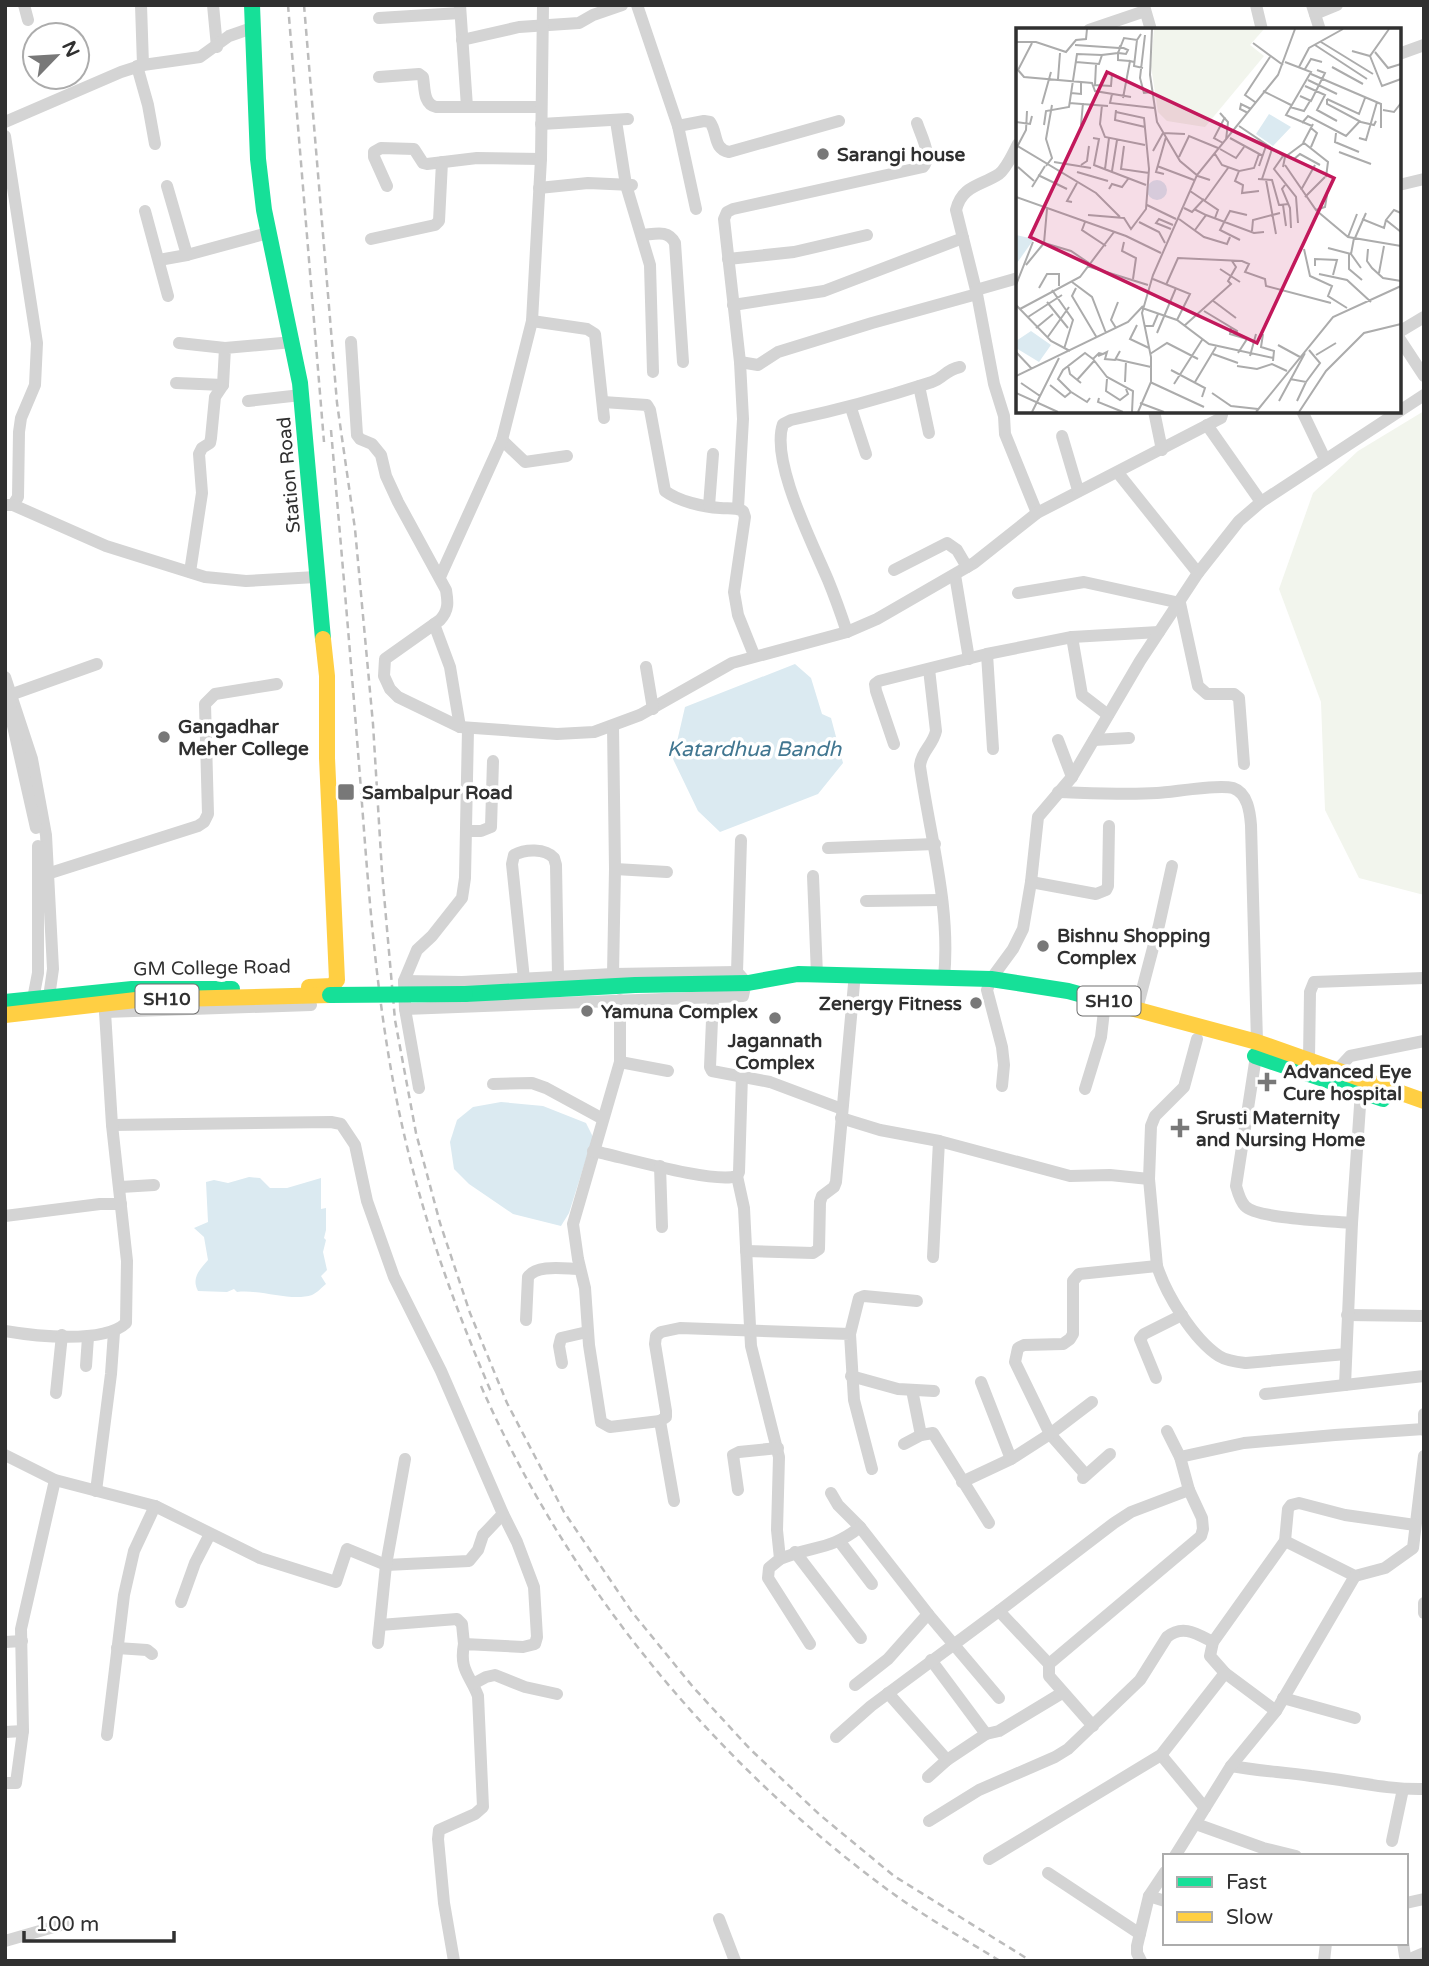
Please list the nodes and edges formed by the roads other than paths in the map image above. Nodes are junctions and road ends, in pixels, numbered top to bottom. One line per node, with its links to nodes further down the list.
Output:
1 (24, 5): 15 (street)
2 (141, 5): 26 (street)
3 (213, 5): 24 (street)
4 (252, 5): 17 (main road, Station Road)
5 (543, 5): 16 (street)
6 (622, 5): 16 (street)
7 (637, 5): 34 (street)
8 (1255, 5): 20 (street)
9 (1337, 5): 12 (street)
10 (1145, 8): 18 (street); 19 (street)
11 (460, 9): 13 (street); 22 (street)
12 (1313, 10): 21 (street)
13 (412, 11): 14 (street)
14 (379, 18)
15 (29, 20)
16 (542, 26): 22 (street); 29 (street)
17 (251, 28): 24 (street); 48 (main road, Station Road)
18 (1094, 28)
19 (1150, 28)
20 (1261, 28)
21 (1319, 28)
22 (462, 40): 28 (street)
23 (1424, 45): 25 (street)
24 (217, 47): 26 (street)
25 (1401, 53)
26 (140, 66): 31 (street); 36 (street)
27 (379, 77): 28 (street)
28 (467, 107): 29 (street)
29 (541, 107): 33 (street)
30 (839, 121): 34 (street)
31 (5, 122)
32 (917, 123): 54 (street)
33 (541, 124): 38 (street); 41 (street)
34 (678, 125): 46 (street)
35 (5, 135): 101 (street)
36 (155, 144)
37 (1016, 147): 51 (street)
38 (541, 159): 39 (street); 45 (street)
39 (442, 162): 44 (street); 52 (street)
40 (1424, 179): 42 (street)
41 (629, 185): 45 (street); 50 (street)
42 (1401, 185)
43 (167, 186): 53 (street)
44 (387, 186)
45 (539, 188): 61 (street)
46 (696, 209)
47 (145, 211): 55 (street)
48 (268, 233): 53 (street); 64 (main road, Station Road)
49 (867, 234): 54 (street)
50 (642, 235): 68 (street); 71 (street)
51 (963, 238): 57 (street); 59 (street)
52 (371, 239)
53 (187, 256): 55 (street)
54 (728, 259): 59 (street)
55 (159, 260): 58 (street)
56 (1016, 279): 57 (street)
57 (976, 292): 69 (street); 87 (street)
58 (168, 296)
59 (733, 305): 69 (street)
60 (1424, 317): 62 (street)
61 (532, 321): 79 (street); 92 (street)
62 (1401, 331)
63 (1401, 341): 72 (street)
64 (293, 342): 67 (street); 76 (main road, Station Road)
65 (351, 342): 110 (street)
66 (179, 343): 67 (street)
67 (225, 348): 74 (street)
68 (682, 362)
69 (740, 362): 103 (street)
70 (960, 367): 75 (street)
71 (653, 372)
72 (1424, 376)
73 (176, 383): 74 (street)
74 (223, 385): 107 (street)
75 (919, 386): 80 (street); 90 (street)
76 (302, 395): 78 (street); 109 (main road, Station Road)
77 (1424, 396): 81 (street)
78 (248, 401)
79 (603, 402): 88 (street); 102 (street)
80 (851, 408): 95 (street); 114 (street)
81 (1401, 411)
82 (1016, 412): 87 (street)
83 (1154, 413): 93 (street)
84 (1222, 413): 89 (street)
85 (1303, 413): 97 (street)
86 (1397, 413): 97 (street)
87 (1004, 415): 104 (street)
88 (604, 418)
89 (1207, 425): 93 (street); 100 (street)
90 (929, 433)
91 (1062, 436): 99 (street)
92 (502, 440): 96 (street); 110 (street)
93 (1162, 450): 98 (street)
94 (713, 454): 102 (street)
95 (866, 454)
96 (567, 456)
97 (1325, 459): 100 (street)
98 (1118, 473): 99 (street); 108 (street)
99 (1078, 490): 104 (street)
100 (1261, 502): 108 (street)
101 (9, 505): 107 (street)
102 (709, 506): 103 (street)
103 (738, 508): 118 (street)
104 (1037, 513): 106 (street)
105 (894, 570): 106 (street)
106 (961, 571): 114 (street); 119 (street)
107 (190, 572): 109 (street)
108 (1198, 573): 112 (street)
109 (317, 577): 161 (main road, Station Road)
110 (440, 577): 113 (street)
111 (1018, 593): 112 (street)
112 (1180, 603): 115 (street); 136 (street)
113 (434, 624): 129 (street); 129 (street)
114 (847, 632): 118 (street)
115 (1160, 632): 116 (street); 127 (street)
116 (1072, 636): 117 (street); 127 (street)
117 (987, 654): 119 (street); 134 (street)
118 (754, 655): 126 (street)
119 (969, 659): 122 (street)
120 (97, 664): 125 (street)
121 (646, 667): 126 (street)
122 (929, 670): 133 (street); 142 (street)
123 (5, 677): 125 (street)
124 (277, 684): 147 (street)
125 (10, 695): 147 (street); 164 (street)
126 (653, 709): 128 (street)
127 (1108, 715): 132 (street)
128 (613, 726): 129 (street); 145 (street)
129 (464, 728): 140 (street)
130 (1129, 738): 132 (street)
131 (1058, 740): 137 (street)
132 (1094, 740): 137 (street)
133 (894, 744)
134 (993, 749)
135 (493, 761): 140 (street)
136 (1244, 764)
137 (1072, 777): 138 (street)
138 (1058, 792): 149 (street); 177 (street)
139 (1109, 826): 149 (street)
140 (466, 831): 160 (street)
141 (741, 840): 158 (street)
142 (935, 844): 143 (street); 150 (street)
143 (828, 848)
144 (1172, 866): 170 (street)
145 (615, 869): 146 (street); 152 (street)
146 (667, 872)
147 (47, 874): 164 (street)
148 (813, 876): 153 (street)
149 (1031, 882): 163 (street)
150 (942, 900): 151 (street); 155 (street)
151 (866, 901)
152 (612, 974): 154 (street); 158 (street)
153 (817, 975): 155 (main road, SH10); 159 (main road, SH10)
154 (558, 976): 157 (street); 157 (street)
155 (944, 978): 163 (main road, SH10)
156 (1424, 978): 178 (street)
157 (524, 979): 160 (street)
158 (737, 979): 159 (main road, SH10); 165 (street); 173 (main road, SH10, bridge)
159 (782, 980): 162 (main road, SH10)
160 (404, 981): 169 (street)
161 (335, 983): 164 (main road, GM College Road)
162 (854, 984): 163 (main road, SH10); 190 (street)
163 (989, 985): 170 (main road, SH10); 171 (main road, SH10); 184 (street)
164 (41, 998): 167 (main road, GM College Road)
165 (713, 998): 166 (street); 182 (street)
166 (620, 1000): 169 (street); 179 (street)
167 (5, 1002)
168 (311, 1005): 172 (street)
169 (405, 1009): 185 (street)
170 (1137, 1009): 177 (main road, SH10)
171 (1104, 1011): 175 (main road, SH10); 186 (street)
172 (105, 1012): 174 (street); 192 (street)
173 (5, 1015)
174 (5, 1022)
175 (1197, 1039): 177 (main road, SH10); 197 (street)
176 (1424, 1041): 180 (street)
177 (1256, 1049): 178 (main road, SH10); 187 (main road, SH10); 202 (street)
178 (1309, 1059): 180 (main road, SH10)
179 (620, 1062): 181 (street); 191 (street)
180 (1338, 1069): 188 (main road, SH10)
181 (668, 1071)
182 (743, 1076): 190 (street); 196 (street)
183 (494, 1084): 191 (street)
184 (1002, 1086)
185 (419, 1088)
186 (1085, 1089)
187 (1361, 1091): 189 (main road, SH10); 202 (street)
188 (1424, 1101)
189 (1424, 1112)
190 (841, 1114): 193 (street); 204 (street)
191 (603, 1119): 194 (street)
192 (112, 1125): 199 (street); 256 (street)
193 (939, 1141): 197 (street); 205 (street)
194 (593, 1151): 195 (street); 207 (street)
195 (660, 1166): 196 (street); 203 (street)
196 (737, 1176): 204 (street)
197 (1149, 1179): 206 (street)
198 (154, 1185): 199 (street)
199 (121, 1188): 200 (street)
200 (121, 1204): 201 (street); 214 (street)
201 (5, 1216)
202 (1352, 1223): 210 (street)
203 (662, 1227)
204 (746, 1251): 216 (street)
205 (933, 1256)
206 (1157, 1265): 209 (street); 237 (street)
207 (580, 1269): 212 (street); 215 (street)
208 (917, 1301): 217 (street)
209 (1182, 1315): 220 (street); 225 (street)
210 (1347, 1315): 211 (street); 220 (street)
211 (1424, 1316)
212 (526, 1320)
213 (5, 1331): 218 (street)
214 (114, 1332): 219 (street); 252 (street)
215 (587, 1332): 221 (street); 234 (street)
216 (749, 1332): 217 (street); 234 (street); 240 (street)
217 (850, 1334): 223 (street)
218 (62, 1335): 219 (street); 230 (street)
219 (88, 1337): 222 (street)
220 (1346, 1353): 227 (street)
221 (562, 1363)
222 (86, 1366)
223 (851, 1376): 228 (street); 247 (street)
224 (1424, 1377): 227 (street)
225 (1156, 1378)
226 (981, 1382): 246 (street)
227 (1345, 1385): 231 (street)
228 (912, 1390): 229 (street); 238 (street)
229 (934, 1391)
230 (56, 1393)
231 (1265, 1394)
232 (1092, 1402): 237 (street)
233 (1424, 1414): 235 (street)
234 (660, 1421): 254 (street)
235 (1424, 1430): 244 (street)
236 (1167, 1431): 244 (street)
237 (1050, 1434): 241 (street); 246 (street)
238 (921, 1435): 239 (street); 249 (street)
239 (904, 1444)
240 (778, 1448): 250 (street); 266 (street)
241 (1110, 1454)
242 (5, 1455): 248 (street)
243 (1424, 1456): 258 (street)
244 (1180, 1457): 251 (street)
245 (405, 1459): 267 (street)
246 (1011, 1460): 249 (street)
247 (873, 1469)
248 (55, 1479): 252 (street); 277 (street)
249 (962, 1482): 257 (street)
250 (738, 1490)
251 (1189, 1490): 272 (street); 287 (street)
252 (96, 1491): 255 (street)
253 (831, 1493): 259 (street)
254 (674, 1501)
255 (155, 1506): 260 (street); 284 (street)
256 (503, 1514): 267 (street); 281 (street)
257 (989, 1523)
258 (1415, 1525): 261 (street); 263 (street)
259 (860, 1527): 262 (street); 274 (street)
260 (211, 1534): 267 (street); 270 (street)
261 (1285, 1541): 268 (street); 279 (street)
262 (840, 1542): 264 (street); 269 (street)
263 (1413, 1548): 265 (street); 268 (street)
264 (795, 1552): 266 (street); 276 (street)
265 (1424, 1558)
266 (780, 1559): 282 (street)
267 (386, 1565): 275 (street)
268 (1355, 1576): 295 (street)
269 (872, 1584)
270 (181, 1602)
271 (1424, 1603): 273 (street)
272 (999, 1611): 283 (street); 287 (street)
273 (1424, 1613)
274 (928, 1614): 283 (street); 290 (street)
275 (380, 1625): 280 (street); 281 (street)
276 (861, 1637)
277 (22, 1641): 278 (street); 299 (street)
278 (5, 1642)
279 (1213, 1642): 288 (street); 298 (street)
280 (378, 1643)
281 (464, 1644): 289 (street)
282 (810, 1644)
283 (954, 1644): 286 (street); 294 (street)
284 (117, 1648): 285 (street); 302 (street)
285 (152, 1654)
286 (931, 1660): 291 (street); 301 (street)
287 (1049, 1664): 292 (street)
288 (1225, 1673): 296 (street); 304 (street)
289 (474, 1684): 293 (street); 330 (street)
290 (855, 1685)
291 (888, 1693): 303 (street); 305 (street)
292 (1062, 1693): 298 (street); 301 (street)
293 (557, 1694)
294 (999, 1698)
295 (1283, 1698): 296 (street); 297 (street)
296 (1276, 1711): 306 (street)
297 (1355, 1718)
298 (1093, 1727): 312 (street)
299 (23, 1731): 300 (street); 308 (street)
300 (5, 1732)
301 (986, 1734): 305 (street)
302 (107, 1735)
303 (836, 1737)
304 (1161, 1755): 311 (street); 317 (street)
305 (947, 1760): 307 (street)
306 (1231, 1766): 309 (street); 311 (street)
307 (928, 1777)
308 (5, 1783)
309 (1403, 1789): 310 (street); 314 (street)
310 (1424, 1789)
311 (1205, 1808): 313 (street)
312 (929, 1821)
313 (1195, 1824): 315 (street); 316 (street)
314 (1392, 1840)
315 (1176, 1854)
316 (1288, 1854)
317 (989, 1858)
318 (1048, 1873): 324 (street)
319 (1163, 1875): 320 (street)
320 (1149, 1896): 321 (street); 324 (street)
321 (1163, 1900)
322 (719, 1919): 331 (street)
323 (64, 1924): 325 (street)
324 (1140, 1934): 328 (street)
325 (5, 1941)
326 (1403, 1945): 329 (street)
327 (1424, 1953): 329 (street)
328 (1138, 1958)
329 (1410, 1960)
330 (454, 1961)
331 (735, 1961)

